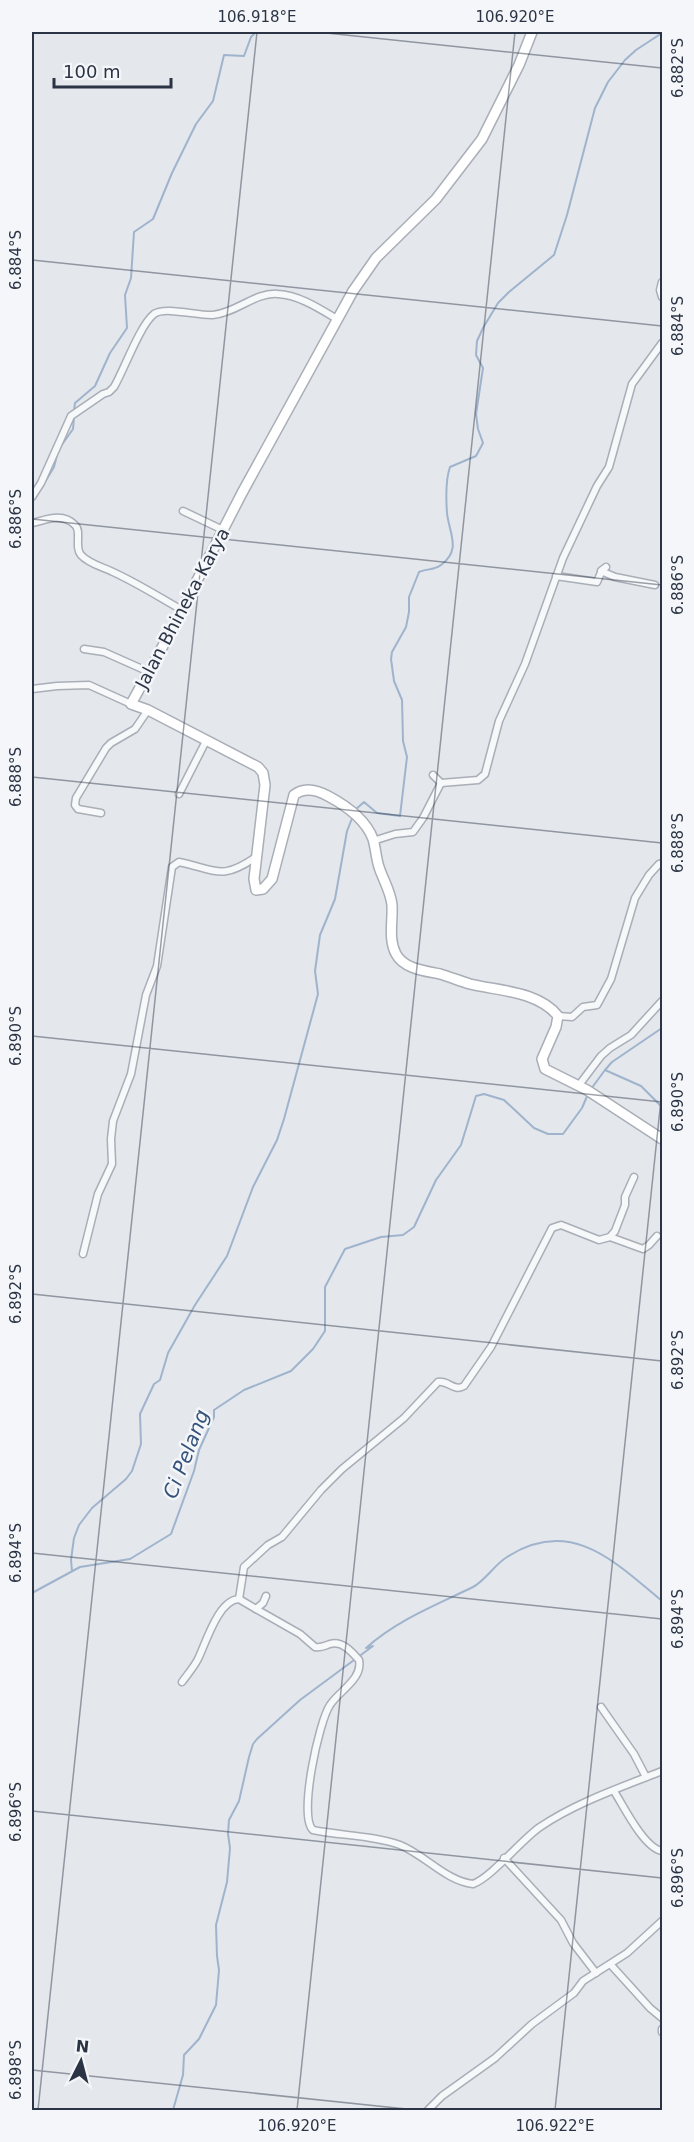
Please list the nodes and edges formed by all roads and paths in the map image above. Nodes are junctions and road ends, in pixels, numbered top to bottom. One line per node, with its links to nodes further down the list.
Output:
1 (532, 32): 4 (street, Jalan Bhineka Karya)
2 (663, 282): 3 (street)
3 (663, 297)
4 (337, 319): 6 (street); 9 (street, Jalan Bhineka Karya)
5 (663, 342): 10 (street)
6 (32, 497)
7 (183, 511): 9 (street)
8 (32, 523): 12 (street)
9 (223, 530): 12 (street, Jalan Bhineka Karya)
10 (556, 576): 11 (street); 20 (street)
11 (655, 585)
12 (182, 610): 14 (street, Jalan Bhineka Karya)
13 (84, 649): 14 (street)
14 (149, 672): 16 (street, Jalan Bhineka Karya)
15 (32, 689): 16 (street)
16 (131, 704): 17 (street, Jalan Bhineka Karya)
17 (148, 710): 18 (street, Jalan Bhineka Karya); 22 (street)
18 (206, 741): 21 (street); 24 (street, Jalan Bhineka Karya)
19 (433, 775): 20 (street)
20 (441, 783): 23 (street)
21 (179, 794)
22 (100, 813)
23 (373, 840): 24 (street, Jalan Bhineka Karya); 27 (street, Jalan Bhineka Karya)
24 (256, 857): 33 (street)
25 (663, 863): 27 (street)
26 (663, 1001): 28 (street)
27 (558, 1016): 28 (street)
28 (579, 1085): 29 (street)
29 (663, 1139)
30 (634, 1177): 32 (street)
31 (657, 1236): 32 (street)
32 (610, 1237): 35 (street)
33 (83, 1254)
34 (266, 1596): 36 (street)
35 (239, 1599): 36 (street); 37 (street)
36 (256, 1609): 43 (street)
37 (182, 1682)
38 (601, 1707): 40 (street)
39 (663, 1771): 40 (street)
40 (646, 1777): 41 (street)
41 (614, 1791): 42 (street); 43 (street)
42 (663, 1851)
43 (504, 1858): 46 (street)
44 (663, 1921): 45 (street)
45 (610, 1965): 46 (street); 47 (street)
46 (596, 1973): 48 (street)
47 (663, 2018)
48 (428, 2110)

